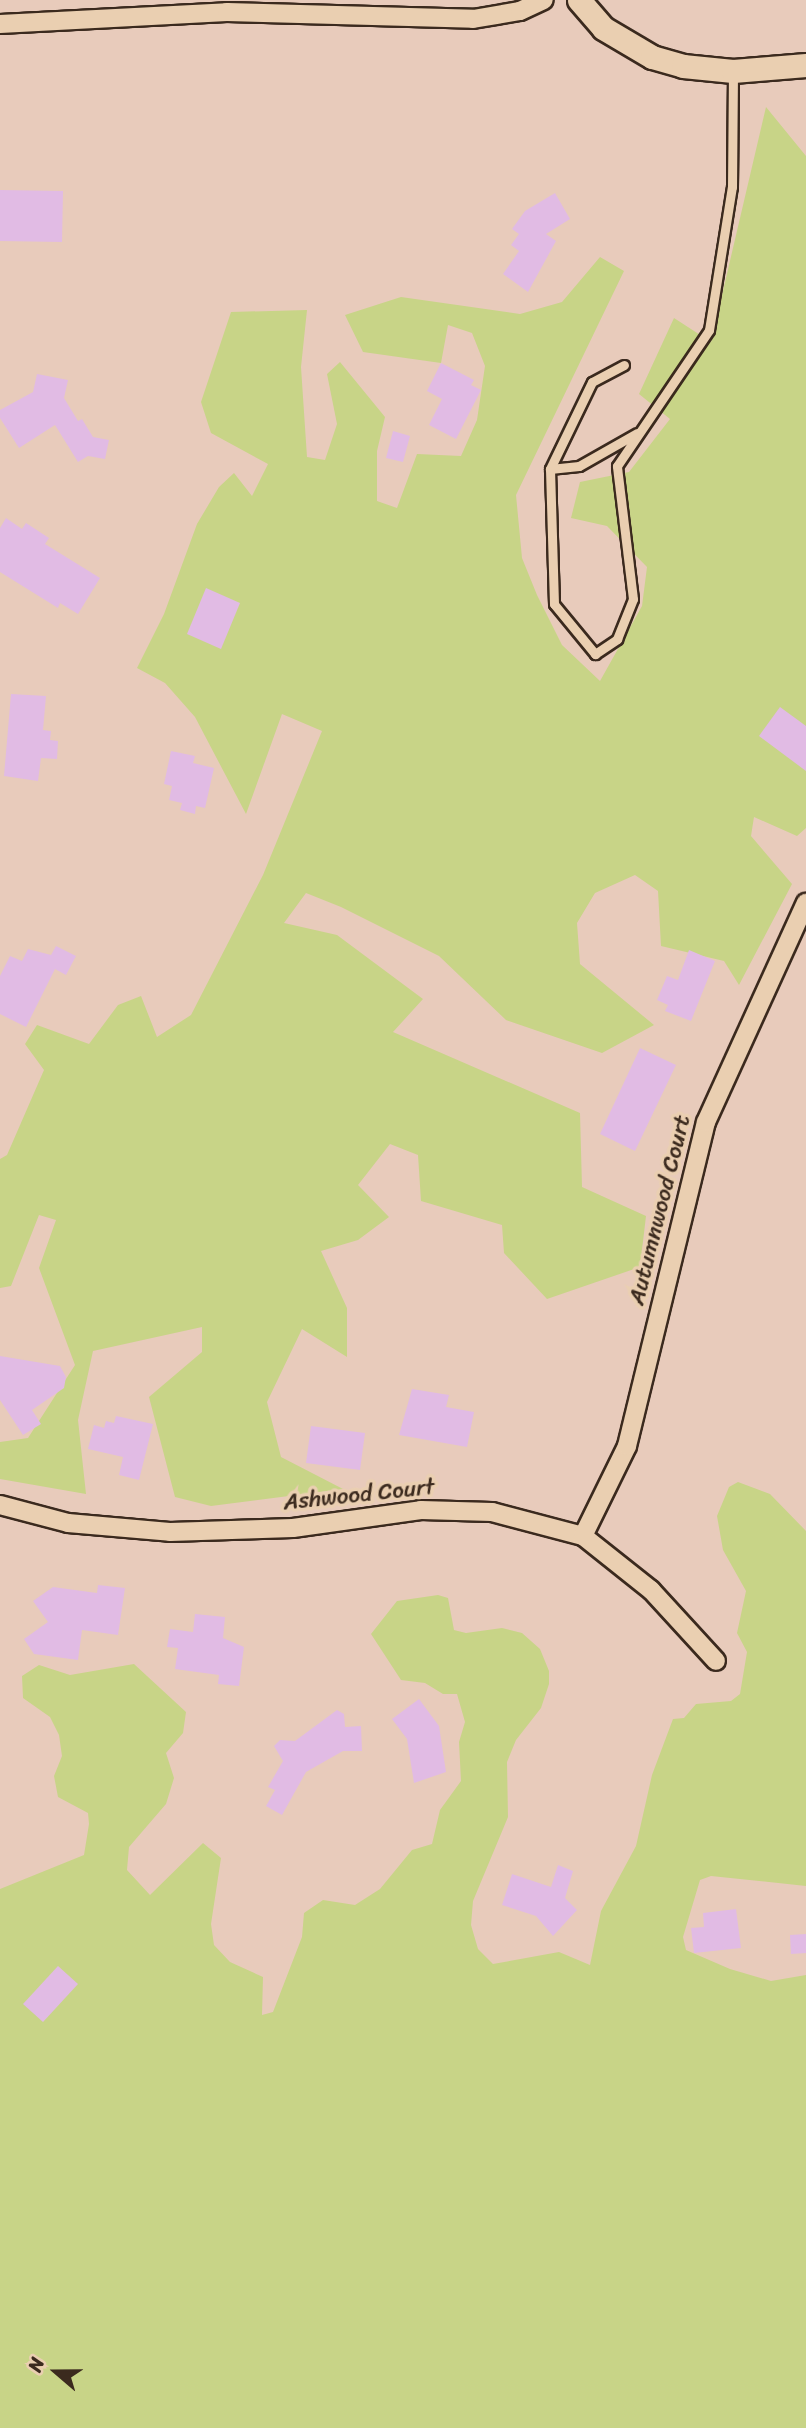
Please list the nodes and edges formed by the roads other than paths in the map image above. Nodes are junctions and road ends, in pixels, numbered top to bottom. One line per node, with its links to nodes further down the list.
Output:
1 (544, 0): 3 (street)
2 (579, 0): 5 (street)
3 (0, 24)
4 (806, 65): 5 (street)
5 (733, 71): 7 (lane)
6 (624, 365): 8 (lane)
7 (641, 430): 8 (lane); 8 (lane)
8 (550, 469)
9 (806, 903): 11 (street, Autumnwood Court)
10 (0, 1505): 11 (street, Ashwood Court)
11 (583, 1536): 12 (street, Ashwood Court)
12 (716, 1661)

